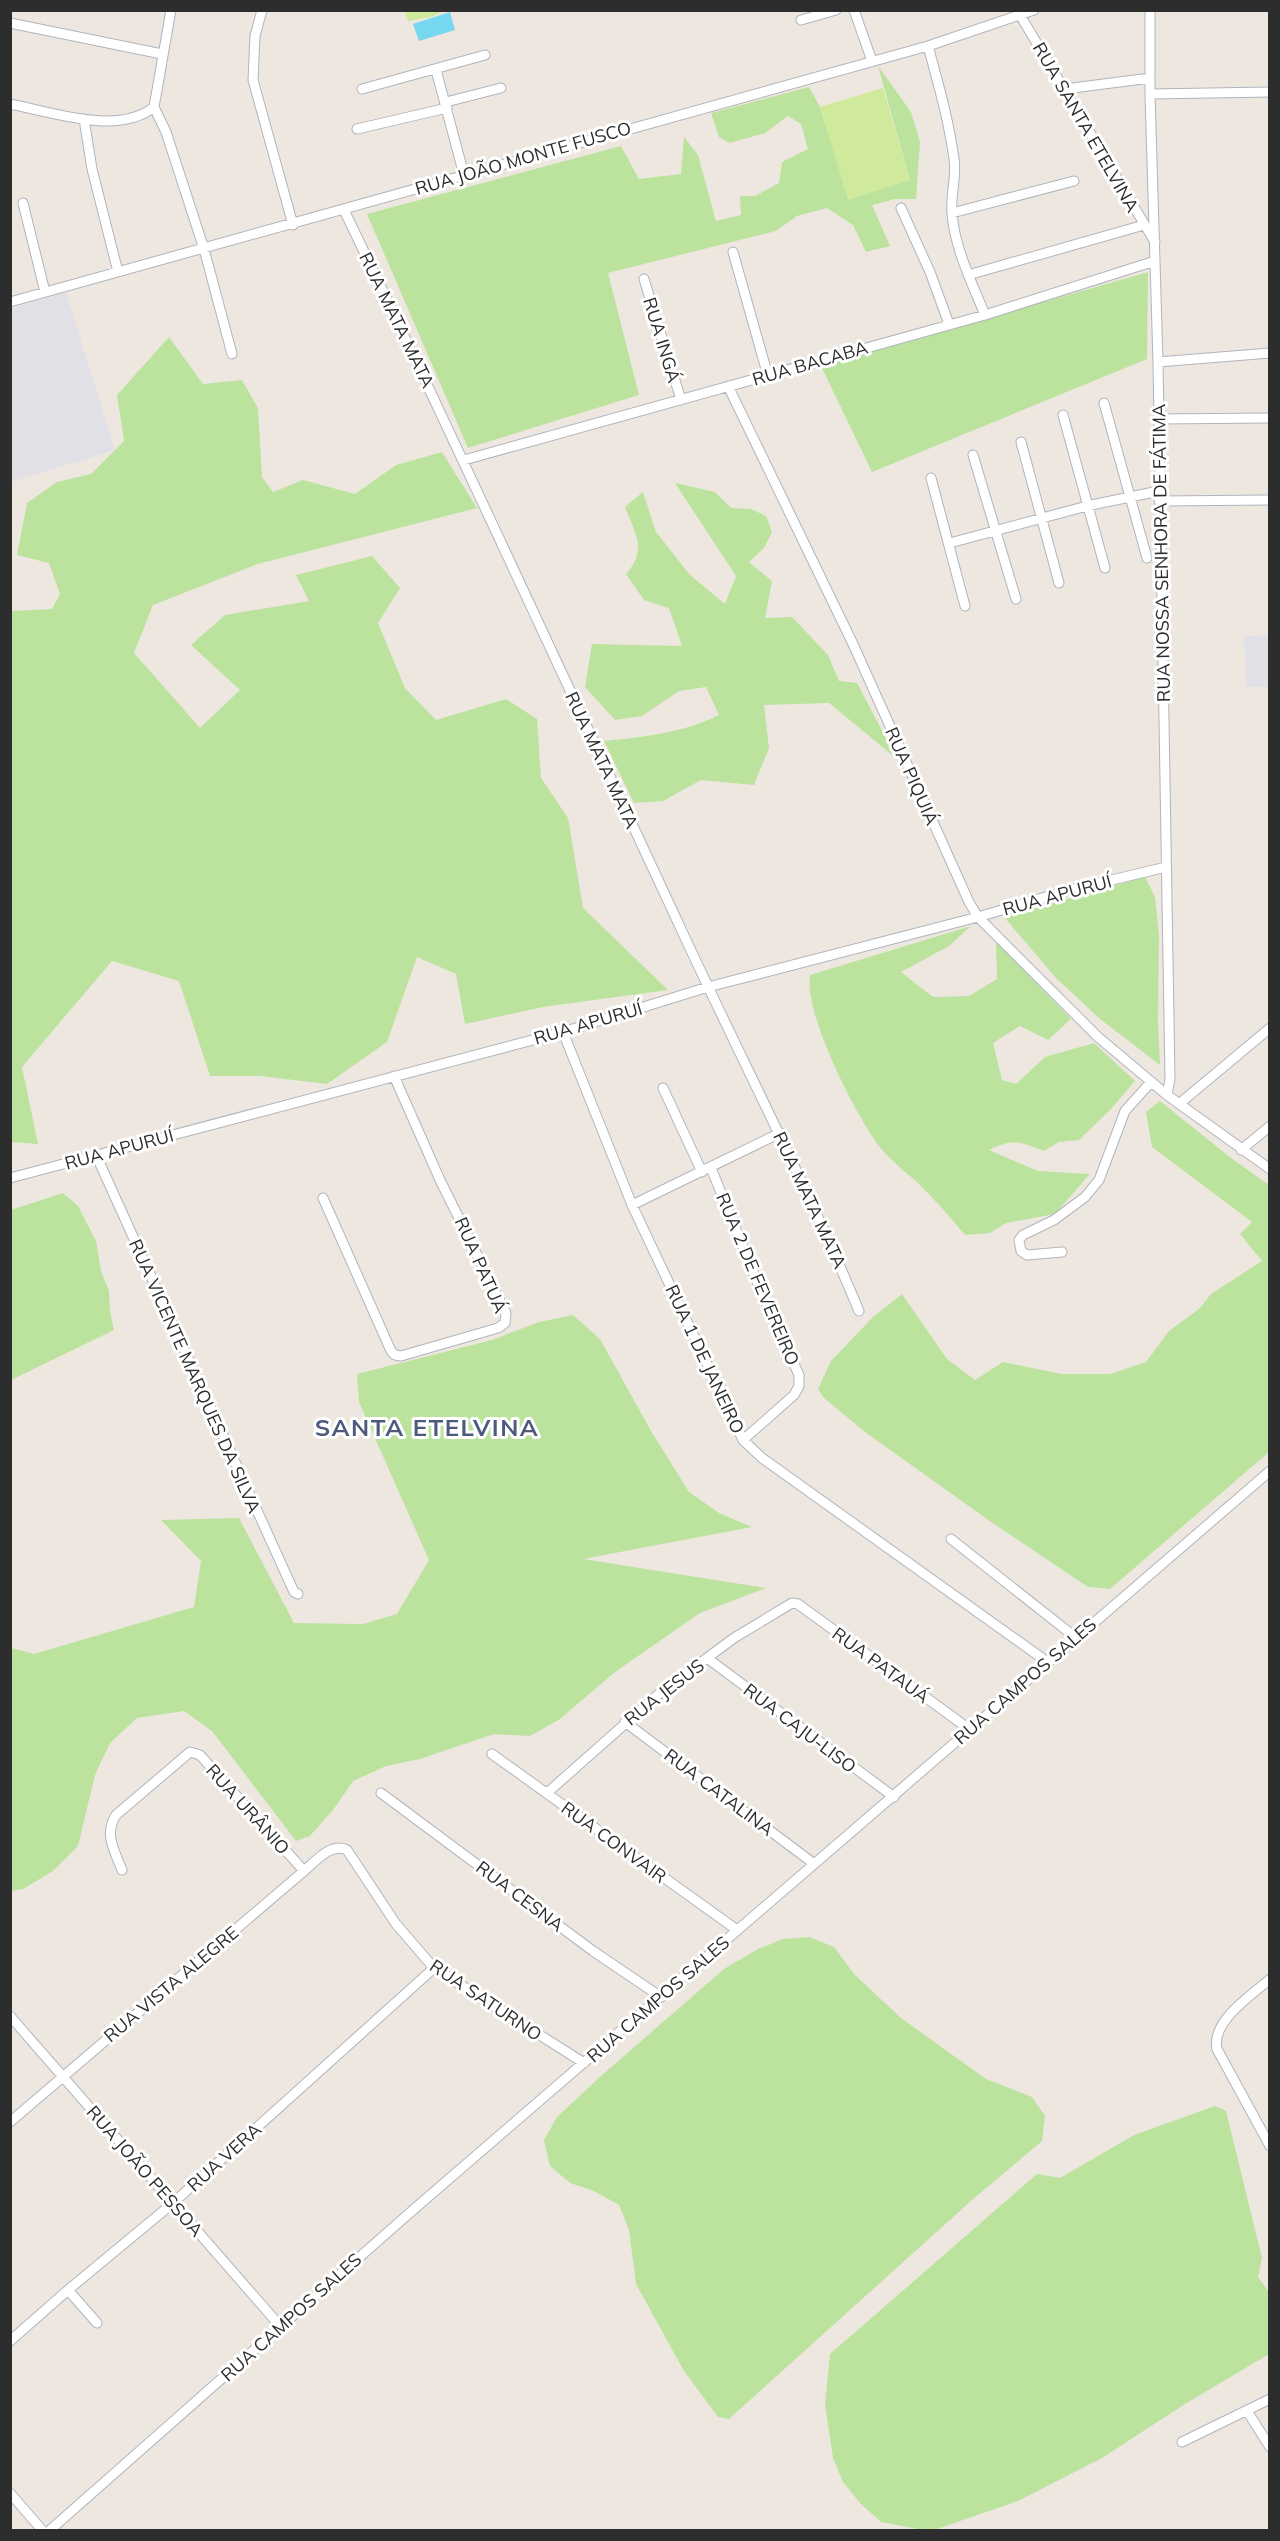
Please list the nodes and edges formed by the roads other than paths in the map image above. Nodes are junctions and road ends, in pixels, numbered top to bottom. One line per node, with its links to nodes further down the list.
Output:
1 (171, 10): 11 (street)
2 (262, 10): 32 (street)
3 (836, 10): 8 (street)
4 (854, 10): 13 (street)
5 (1034, 10): 7 (street, RUA JOÃO MONTE FUSCO)
6 (1150, 10): 15 (street, RUA NOSSA SENHORA DE FÁTIMA)
7 (1018, 12): 10 (street, RUA JOÃO MONTE FUSCO); 18 (street, RUA SANTA ETELVINA)
8 (801, 20)
9 (10, 23): 11 (street)
10 (928, 46): 13 (street, RUA JOÃO MONTE FUSCO); 31 (street)
11 (162, 54): 23 (street)
12 (485, 55): 14 (street)
13 (872, 61): 26 (street, RUA JOÃO MONTE FUSCO)
14 (436, 70): 17 (street); 22 (street)
15 (1150, 78): 18 (street); 20 (street, RUA NOSSA SENHORA DE FÁTIMA)
16 (501, 88): 22 (street)
17 (362, 89)
18 (1065, 89): 33 (street, RUA SANTA ETELVINA)
19 (1269, 92): 20 (street)
20 (1150, 94): 34 (street, RUA NOSSA SENHORA DE FÁTIMA)
21 (10, 104): 24 (street)
22 (446, 105): 25 (street); 26 (street)
23 (154, 107): 24 (street); 35 (street)
24 (84, 119): 38 (street)
25 (357, 129)
26 (464, 175): 30 (street, RUA JOÃO MONTE FUSCO)
27 (1074, 181): 31 (street)
28 (23, 203): 41 (street)
29 (901, 208): 44 (street)
30 (344, 210): 32 (street, RUA JOÃO MONTE FUSCO); 57 (street, RUA MATA MATA)
31 (952, 213): 39 (street)
32 (293, 225): 35 (street, RUA JOÃO MONTE FUSCO)
33 (1144, 225): 34 (street, RUA SANTA ETELVINA); 39 (street)
34 (1155, 242): 37 (street, RUA NOSSA SENHORA DE FÁTIMA)
35 (204, 249): 38 (street, RUA JOÃO MONTE FUSCO); 46 (street)
36 (733, 252): 48 (street)
37 (1155, 261): 43 (street, RUA BACABA); 47 (street, RUA NOSSA SENHORA DE FÁTIMA)
38 (118, 272): 41 (street, RUA JOÃO MONTE FUSCO)
39 (968, 275): 43 (street)
40 (644, 279): 50 (street, RUA INGÁ)
41 (45, 292): 42 (street, RUA JOÃO MONTE FUSCO)
42 (11, 298)
43 (986, 315): 44 (street, RUA BACABA)
44 (949, 324): 48 (street, RUA BACABA)
45 (1269, 353): 47 (street)
46 (232, 354)
47 (1158, 362): 54 (street, RUA NOSSA SENHORA DE FÁTIMA)
48 (768, 376): 49 (street, RUA BACABA)
49 (728, 386): 50 (street, RUA BACABA); 72 (street, RUA PIQUIÁ)
50 (681, 400): 57 (street, RUA BACABA)
51 (1104, 403): 59 (street)
52 (1063, 415): 62 (street)
53 (1269, 418): 54 (street)
54 (1158, 419): 60 (street, RUA NOSSA SENHORA DE FÁTIMA)
55 (1021, 442): 63 (street)
56 (973, 455): 64 (street)
57 (464, 460): 73 (street, RUA MATA MATA)
58 (931, 478): 65 (street)
59 (1131, 496): 60 (street); 62 (street); 66 (street)
60 (1159, 496): 61 (street); 71 (street, RUA NOSSA SENHORA DE FÁTIMA)
61 (1269, 500)
62 (1087, 506): 63 (street); 67 (street)
63 (1041, 519): 64 (street); 68 (street)
64 (996, 531): 65 (street); 69 (street)
65 (950, 543): 70 (street)
66 (1147, 558)
67 (1105, 568)
68 (1059, 583)
69 (1016, 599)
70 (965, 606)
71 (1166, 867): 72 (street, RUA APURUÍ); 79 (street, RUA NOSSA SENHORA DE FÁTIMA)
72 (978, 917): 73 (street, RUA APURUÍ); 77 (street, RUA PIQUIÁ)
73 (708, 987): 75 (street, RUA APURUÍ); 82 (street, RUA MATA MATA)
74 (1269, 1028): 80 (street)
75 (563, 1032): 76 (street, RUA APURUÍ); 89 (street, RUA 1 DE JANEIRO)
76 (394, 1076): 84 (street, RUA APURUÍ); 88 (street, RUA PATUÁ)
77 (1151, 1082): 79 (street, RUA PIQUIÁ); 90 (street)
78 (663, 1088): 85 (street, RUA 2 DE FEVEREIRO)
79 (1167, 1095): 80 (street, RUA PIQUIÁ)
80 (1179, 1104): 83 (street, RUA PIQUIÁ)
81 (1269, 1126): 83 (street)
82 (780, 1134): 85 (street); 91 (street, RUA MATA MATA)
83 (1242, 1150): 86 (street, RUA PIQUIÁ)
84 (96, 1155): 87 (street, RUA APURUÍ); 95 (street, RUA VICENTE MARQUES DA SILVA)
85 (706, 1170): 89 (street); 92 (street, RUA 2 DE FEVEREIRO)
86 (1269, 1170)
87 (10, 1178)
88 (323, 1198)
89 (633, 1205): 92 (street, RUA 1 DE JANEIRO)
90 (1062, 1252)
91 (859, 1311)
92 (743, 1440): 99 (street, RUA 1 DE JANEIRO)
93 (1269, 1471): 97 (street, RUA CAMPOS SALES)
94 (951, 1539): 97 (street)
95 (298, 1594)
96 (792, 1603): 98 (street, RUA JESUS); 101 (street, RUA PATAUÁ)
97 (1075, 1636): 99 (street, RUA CAMPOS SALES)
98 (707, 1658): 100 (street, RUA JESUS); 105 (street, RUA CAJU-LISO)
99 (1046, 1661): 101 (street, RUA CAMPOS SALES)
100 (625, 1722): 104 (street, RUA JESUS); 107 (street, RUA CATALINA)
101 (969, 1729): 105 (street, RUA CAMPOS SALES)
102 (492, 1754): 104 (street, RUA CONVAIR)
103 (381, 1792): 113 (street, RUA CESNA)
104 (547, 1794): 110 (street, RUA CONVAIR)
105 (894, 1797): 107 (street, RUA CAMPOS SALES)
106 (333, 1847): 109 (street, RUA VISTA ALEGRE); 111 (street, RUA SATURNO)
107 (813, 1863): 110 (street, RUA CAMPOS SALES)
108 (122, 1870): 109 (street, RUA URÂNIO)
109 (304, 1871): 116 (street, RUA VISTA ALEGRE)
110 (737, 1930): 113 (street, RUA CAMPOS SALES)
111 (434, 1968): 115 (street, RUA SATURNO); 119 (street, RUA VERA)
112 (1269, 1979): 118 (street)
113 (661, 1997): 115 (street, RUA CAMPOS SALES)
114 (10, 2016): 116 (street, RUA JOÃO PESSOA)
115 (584, 2063): 122 (street, RUA CAMPOS SALES)
116 (63, 2076): 117 (street, RUA VISTA ALEGRE); 119 (street, RUA JOÃO PESSOA)
117 (10, 2122)
118 (1269, 2146)
119 (173, 2203): 120 (street, RUA VERA); 122 (street, RUA JOÃO PESSOA)
120 (68, 2290): 121 (street); 123 (street, RUA VERA)
121 (97, 2323)
122 (280, 2326): 130 (street, RUA CAMPOS SALES)
123 (10, 2341)
124 (1269, 2399): 125 (street)
125 (1247, 2411): 126 (street); 127 (street)
126 (1182, 2442)
127 (1268, 2443)
128 (10, 2493): 129 (street)
129 (42, 2530)
130 (50, 2530)

